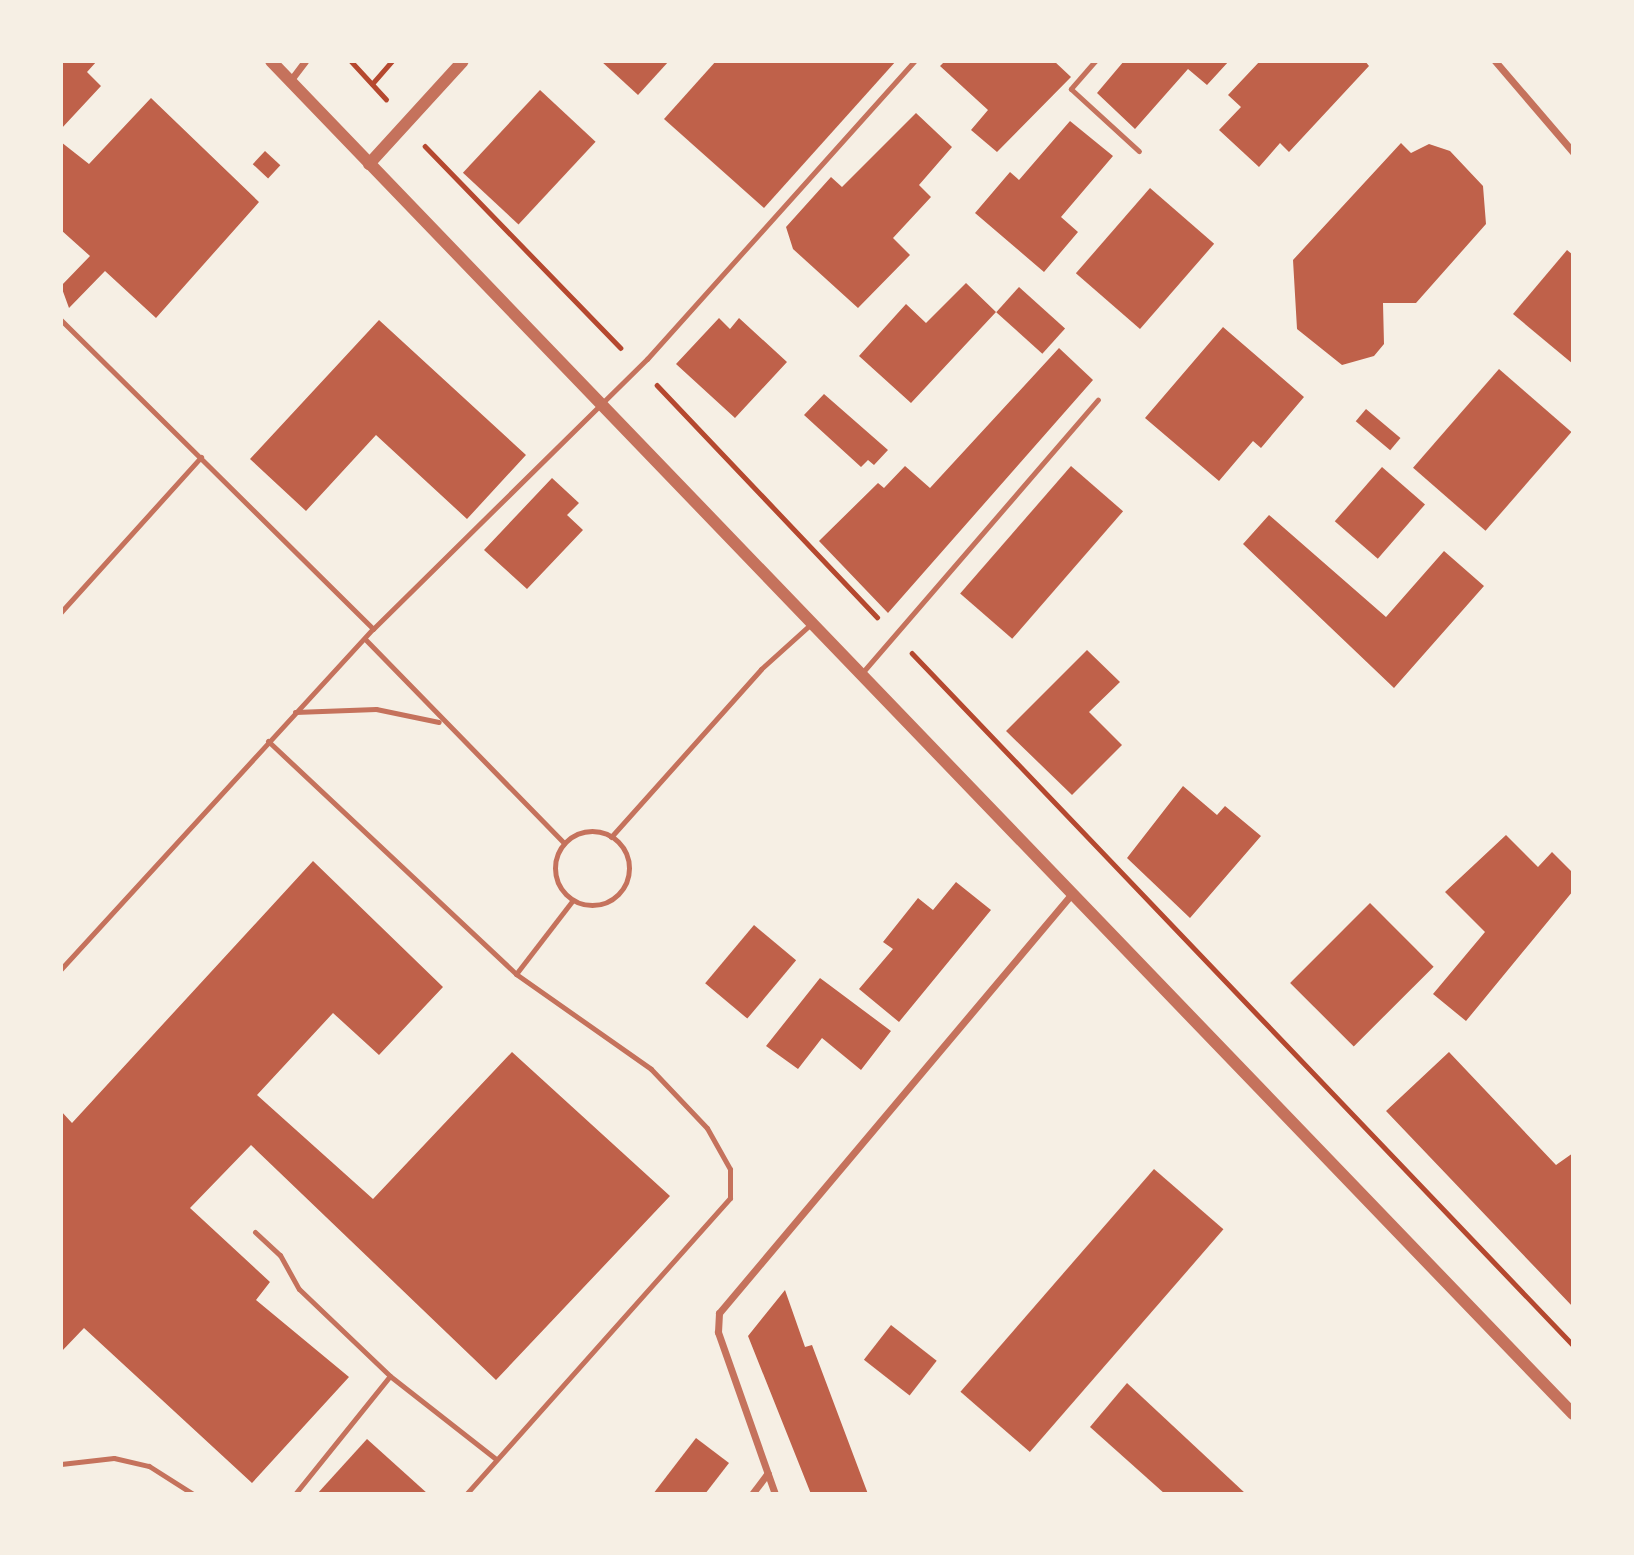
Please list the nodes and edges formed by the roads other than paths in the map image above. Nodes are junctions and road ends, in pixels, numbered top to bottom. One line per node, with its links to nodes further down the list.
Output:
1 (271, 61): 7 (street)
2 (305, 61): 7 (street)
3 (463, 61): 10 (street)
4 (914, 61): 13 (lane)
5 (1095, 61): 8 (lane)
6 (1495, 61): 9 (street)
7 (290, 81): 10 (street)
8 (1139, 151)
9 (1573, 152)
10 (369, 164): 13 (street)
11 (61, 320): 14 (lane)
12 (1098, 400): 19 (lane)
13 (601, 404): 16 (street); 17 (lane)
14 (201, 457): 15 (lane); 17 (lane)
15 (61, 612)
16 (811, 624): 19 (street); 23 (lane)
17 (373, 629): 18 (lane)
18 (365, 639): 20 (lane); 21 (lane)
19 (860, 676): 25 (street)
20 (295, 712): 21 (lane); 22 (lane)
21 (442, 723): 24 (lane)
22 (268, 741): 27 (lane); 28 (lane)
23 (611, 836): 24 (lane); 26 (lane)
24 (564, 843): 26 (lane)
25 (1070, 896): 31 (street); 34 (street)
26 (573, 900): 28 (lane)
27 (61, 969)
28 (516, 974): 32 (lane)
29 (255, 1232): 30 (lane)
30 (390, 1376): 32 (lane); 36 (lane)
31 (1573, 1414)
32 (496, 1460): 37 (lane)
33 (61, 1464): 35 (lane)
34 (768, 1473): 38 (street); 39 (street)
35 (193, 1494)
36 (295, 1494)
37 (466, 1494)
38 (752, 1494)
39 (775, 1494)

